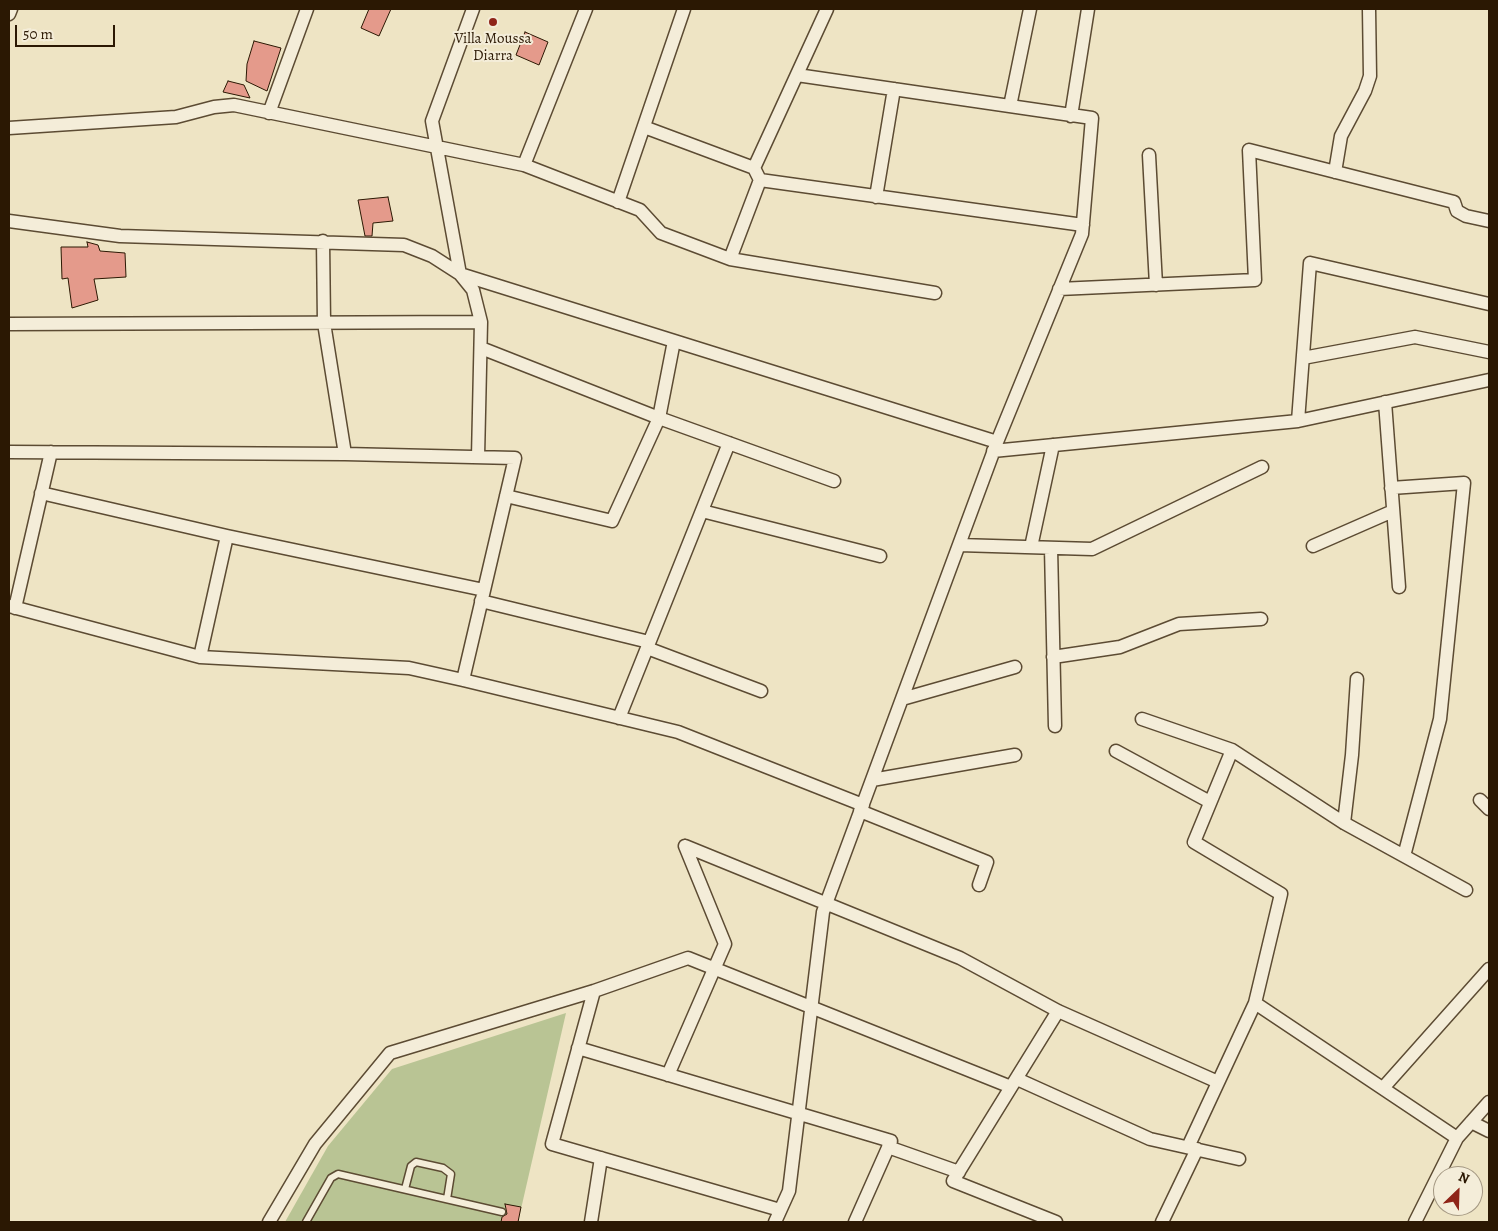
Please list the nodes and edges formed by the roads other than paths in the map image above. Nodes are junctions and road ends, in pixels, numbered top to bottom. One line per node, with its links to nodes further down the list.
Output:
1 (11, 9): 10 (street)
2 (307, 9): 14 (street)
3 (473, 9): 18 (street)
4 (586, 9): 20 (street)
5 (684, 9): 16 (street)
6 (827, 9): 11 (street)
7 (1030, 9): 13 (street)
8 (1088, 9): 15 (street)
9 (1369, 9): 22 (street)
10 (9, 14)
11 (797, 75): 12 (street); 21 (street)
12 (894, 89): 13 (street); 24 (street)
13 (1010, 106): 15 (street)
14 (269, 113): 17 (street); 18 (street)
15 (1071, 116): 28 (street)
16 (644, 127): 21 (street); 25 (street)
17 (9, 128)
18 (437, 147): 20 (street); 31 (street)
19 (1149, 155): 32 (street)
20 (524, 165): 25 (street)
21 (754, 168): 23 (street)
22 (1335, 172): 27 (street); 32 (street)
23 (760, 180): 24 (street); 30 (street)
24 (876, 196): 28 (street)
25 (618, 202): 30 (street)
26 (9, 221): 29 (street)
27 (1489, 221)
28 (1083, 225): 33 (street)
29 (323, 241): 31 (street); 37 (street)
30 (730, 259): 34 (street)
31 (460, 274): 36 (street); 39 (street)
32 (1156, 285): 33 (street)
33 (1059, 289): 49 (street)
34 (935, 293)
35 (1489, 304): 42 (street)
36 (481, 322): 37 (street); 40 (street)
37 (324, 323): 38 (street); 52 (street)
38 (9, 324)
39 (674, 341): 45 (street); 49 (street)
40 (481, 348): 45 (street); 53 (street)
41 (1489, 352): 42 (street)
42 (1303, 358): 46 (street)
43 (1489, 380): 44 (street)
44 (1385, 402): 46 (street); 56 (street)
45 (659, 418): 47 (street); 58 (street)
46 (1298, 421): 48 (street)
47 (728, 443): 55 (street); 59 (street)
48 (1052, 445): 49 (street); 64 (street)
49 (995, 446): 62 (street)
50 (9, 452): 51 (street)
51 (51, 452): 52 (street); 57 (street)
52 (345, 454): 53 (street)
53 (478, 457): 58 (street)
54 (1262, 467): 65 (street)
55 (834, 481)
56 (1391, 488): 60 (street); 89 (street)
57 (41, 493): 61 (street); 69 (street)
58 (506, 496): 68 (street)
59 (702, 511): 66 (street); 71 (street)
60 (1393, 512): 63 (street); 67 (street)
61 (226, 536): 68 (street); 72 (street)
62 (959, 545): 64 (street); 78 (street)
63 (1313, 546)
64 (1031, 547): 65 (street)
65 (1051, 548): 73 (street)
66 (880, 556)
67 (1398, 587)
68 (483, 596): 71 (street); 76 (street)
69 (12, 607): 72 (street)
70 (1261, 619): 73 (street)
71 (648, 645): 77 (street); 79 (street)
72 (200, 657): 76 (street)
73 (1054, 657): 81 (street)
74 (1015, 667): 78 (street)
75 (1357, 679): 88 (street)
76 (463, 680): 79 (street)
77 (761, 691)
78 (902, 699): 85 (street)
79 (619, 718): 87 (street)
80 (1142, 718): 82 (street)
81 (1055, 726)
82 (1232, 750): 86 (street); 88 (street)
83 (1116, 751): 86 (street)
84 (1015, 755): 85 (street)
85 (872, 780): 87 (street)
86 (1210, 802): 96 (street)
87 (862, 808): 90 (street); 92 (street)
88 (1344, 823): 89 (street)
89 (1404, 856): 91 (street)
90 (979, 885)
91 (1466, 890)
92 (826, 903): 93 (street); 97 (street); 98 (street)
93 (714, 968): 95 (street); 97 (street); 100 (street)
94 (1489, 969): 103 (street)
95 (594, 991): 99 (street); 118 (street)
96 (1255, 1003): 101 (street); 103 (street)
97 (811, 1007): 102 (street); 105 (street)
98 (1058, 1011): 101 (street); 102 (street)
99 (578, 1048): 100 (street); 111 (street)
100 (668, 1075): 105 (street)
101 (1218, 1082): 110 (street)
102 (1014, 1083): 110 (street); 113 (street)
103 (1383, 1088): 108 (street)
104 (1489, 1102): 106 (street)
105 (798, 1114): 109 (street); 116 (street)
106 (1471, 1122): 107 (street); 108 (street)
107 (1489, 1131)
108 (1457, 1138): 125 (street)
109 (888, 1148): 113 (street); 122 (street)
110 (1192, 1148): 112 (street); 124 (street)
111 (600, 1158): 116 (street); 120 (street)
112 (1239, 1158)
113 (959, 1172): 123 (street)
114 (405, 1189): 115 (lane); 115 (lane); 119 (lane)
115 (447, 1199): 117 (lane)
116 (780, 1210): 121 (street)
117 (502, 1212)
118 (269, 1222)
119 (306, 1222)
120 (591, 1222)
121 (775, 1222)
122 (855, 1222)
123 (1056, 1222)
124 (1162, 1222)
125 (1415, 1222)

